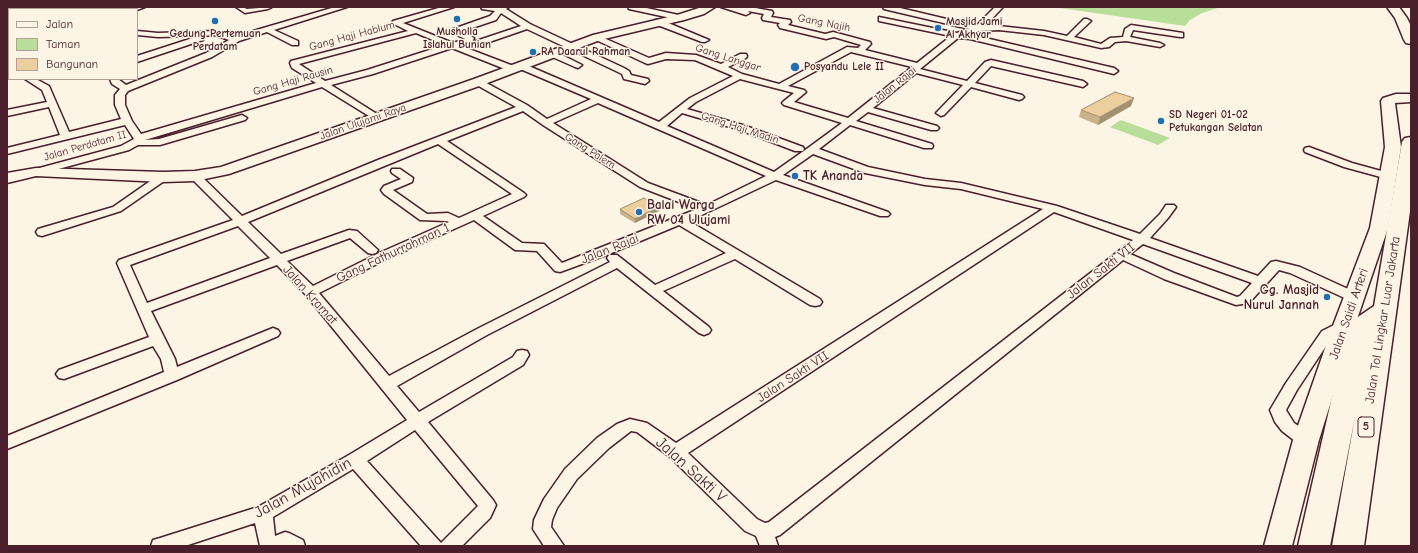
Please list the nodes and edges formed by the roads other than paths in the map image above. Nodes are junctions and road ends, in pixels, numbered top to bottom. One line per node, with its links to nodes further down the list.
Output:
1 (240, 7): 2 (street)
2 (268, 7)
3 (343, 7): 20 (street)
4 (450, 7): 22 (street)
5 (485, 7): 13 (street)
6 (632, 7): 15 (street)
7 (710, 7): 15 (street, Jalan Ulujami Raya)
8 (725, 7): 14 (street)
9 (739, 7): 37 (street, Gang Najih)
10 (887, 7): 21 (street)
11 (999, 7): 21 (street)
12 (1393, 7): 32 (highway)
13 (503, 8): 19 (street); 36 (street)
14 (751, 16)
15 (680, 18): 18 (street, Jalan Ulujami Raya)
16 (882, 19): 26 (street)
17 (1087, 21): 28 (street)
18 (658, 22): 27 (street, Jalan Ulujami Raya); 31 (street)
19 (527, 26): 35 (street); 36 (street)
20 (266, 29): 29 (street); 33 (street)
21 (978, 29): 26 (street, Jalan Rajai); 28 (street)
22 (416, 31): 36 (street); 52 (street, Gang Haji Hablum)
23 (138, 33): 24 (street)
24 (215, 33): 29 (street); 40 (street)
25 (1180, 35): 30 (street)
26 (957, 36): 44 (street, Jalan Rajai); 45 (street)
27 (596, 37): 35 (street, Jalan Ulujami Raya); 43 (street, Gang Langgar)
28 (1069, 38): 30 (street)
29 (236, 39): 55 (street)
30 (1126, 39): 34 (street)
31 (705, 40)
32 (1411, 40)
33 (296, 43)
34 (1160, 45)
35 (570, 46): 38 (street, Jalan Ulujami Raya); 49 (street)
36 (457, 47): 42 (street); 52 (street, Gang Haji Rausin)
37 (860, 51): 44 (street); 54 (street)
38 (551, 53): 41 (street); 42 (street, Jalan Ulujami Raya)
39 (743, 56): 43 (street)
40 (138, 59)
41 (578, 65)
42 (517, 67): 50 (street, Jalan Ulujami Raya); 58 (street)
43 (722, 67): 46 (street, Gang Langgar)
44 (917, 68): 51 (street); 61 (street, Jalan Rajai)
45 (1114, 71)
46 (739, 76): 54 (street, Gang Langgar); 62 (street)
47 (31, 80): 59 (street)
48 (114, 80): 55 (street)
49 (645, 81)
50 (478, 82): 60 (street, Gang Palem); 66 (street, Jalan Ulujami Raya)
51 (969, 83): 53 (street); 56 (street); 64 (street)
52 (323, 84): 66 (street); 74 (street, Gang Haji Rausin)
53 (1084, 84)
54 (781, 86): 68 (street, Gang Langgar)
55 (125, 89): 67 (street, Jalan Perdatam II)
56 (1019, 97)
57 (1411, 98): 82 (main road, Jalan Saidi Arteri)
58 (597, 100): 69 (street); 70 (street)
59 (53, 103): 63 (street); 72 (street)
60 (524, 107): 69 (street, Gang Palem); 73 (street)
61 (866, 109): 68 (street, Jalan Rajai); 71 (street)
62 (680, 110): 70 (street); 77 (street, Gang Haji Madin)
63 (7, 113)
64 (941, 113)
65 (242, 118): 74 (street)
66 (377, 118): 84 (street, Jalan Ulujami Raya)
67 (127, 121): 72 (street, Jalan Perdatam II); 74 (street, Jalan Perdatam II)
68 (849, 122): 76 (street); 78 (street, Jalan Rajai)
69 (546, 123): 90 (street, Gang Palem)
70 (660, 126): 85 (street)
71 (934, 128)
72 (66, 136): 80 (street, Jalan Perdatam II)
73 (439, 140): 92 (street, Gang Fathurrahman 1); 94 (street)
74 (137, 141): 83 (street, Jalan Perdatam II)
75 (1411, 142): 110 (highway, Jalan Tol Lingkar Luar Jakarta / 5)
76 (928, 146)
77 (799, 149)
78 (812, 150): 85 (street, Jalan Rajai); 89 (street)
79 (1309, 150): 82 (street)
80 (7, 151)
81 (396, 171): 95 (street)
82 (1389, 171): 107 (main road, Jalan Saidi Arteri)
83 (36, 172): 86 (street, Jalan Ulujami Raya); 87 (street, Jalan Ulujami Raya)
84 (195, 176): 86 (street, Jalan Ulujami Raya); 94 (street, Jalan Kramat)
85 (775, 176): 90 (street, Jalan Rajai); 91 (street)
86 (163, 177): 96 (street)
87 (7, 178)
88 (1170, 207): 97 (street)
89 (1053, 208): 97 (street, Jalan Sakti VII); 122 (street, Jalan Sakti VII)
90 (708, 209): 93 (street, Jalan Rajai)
91 (884, 214)
92 (476, 216): 95 (street, Gang Fathurrahman 1); 99 (street, Jalan Rajai)
93 (680, 220): 99 (street, Jalan Rajai); 100 (street)
94 (239, 222): 102 (street, Jalan Kramat); 109 (street)
95 (460, 223): 106 (street, Gang Fathurrahman 1)
96 (42, 232)
97 (1142, 239): 101 (street, Jalan Sakti VII); 104 (street)
98 (372, 250): 102 (street)
99 (605, 252): 103 (street)
100 (735, 254): 105 (street); 108 (street)
101 (1121, 255): 104 (street); 125 (street, Jalan Sakti VII)
102 (278, 260): 106 (street, Jalan Kramat); 109 (street)
103 (619, 262): 105 (street); 118 (street)
104 (1260, 281): 107 (street)
105 (654, 290): 111 (street)
106 (311, 292): 118 (street, Jalan Kramat)
107 (1354, 297): 112 (main road, Jalan Saidi Arteri)
108 (815, 302)
109 (142, 309): 114 (street)
110 (1385, 309): 132 (highway); 133 (highway, Jalan Tol Lingkar Luar Jakarta / 5)
111 (704, 330)
112 (1342, 331): 120 (main road, Jalan Saidi Arteri); 120 (street)
113 (273, 334): 117 (street)
114 (157, 339): 116 (street); 117 (street)
115 (522, 355): 119 (street, Jalan Mujahidin)
116 (64, 374)
117 (172, 376): 121 (street)
118 (387, 384): 119 (street, Jalan Kramat)
119 (416, 421): 123 (street, Jalan Mujahidin); 129 (street, Jalan Kramat)
120 (1306, 440): 131 (main road, Jalan Saidi Arteri)
121 (7, 443)
122 (676, 452): 125 (street, Jalan Sakti V); 130 (street, Jalan Sakti V)
123 (355, 460): 124 (street, Jalan Mujahidin); 128 (street)
124 (264, 513): 126 (street, Jalan Mujahidin); 127 (street)
125 (766, 539)
126 (166, 545)
127 (296, 546)
128 (433, 546)
129 (449, 546)
130 (555, 546)
131 (1278, 546)
132 (1314, 546)
133 (1348, 546)

